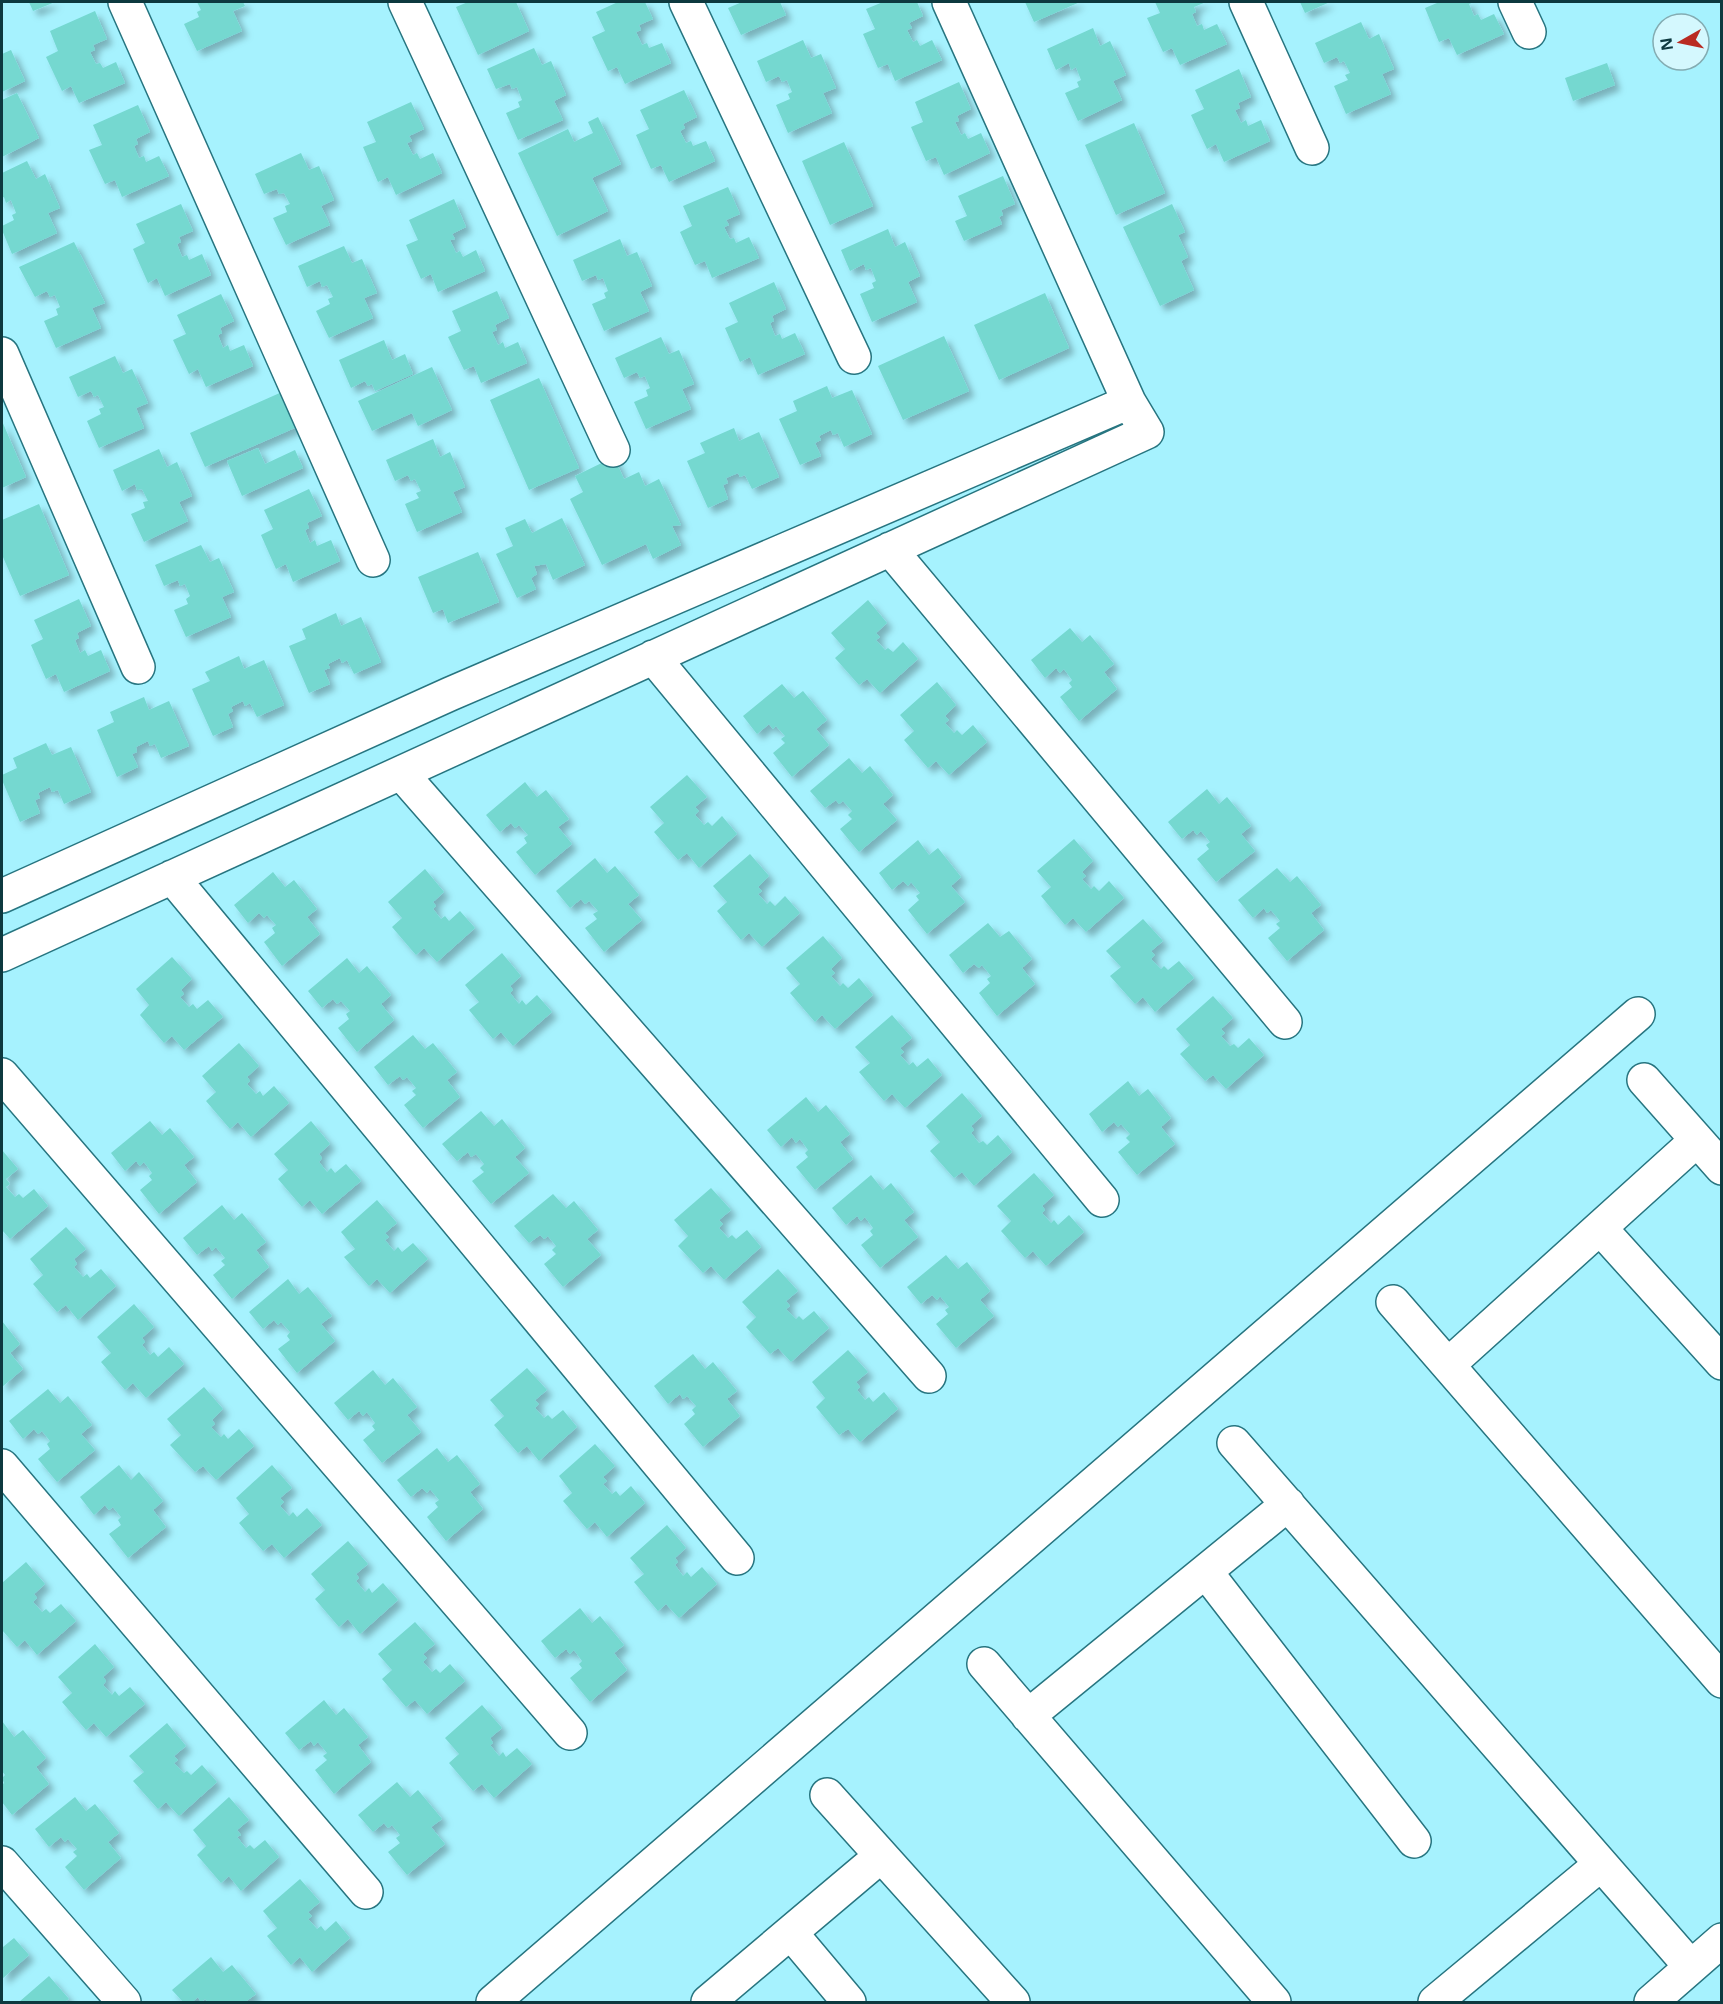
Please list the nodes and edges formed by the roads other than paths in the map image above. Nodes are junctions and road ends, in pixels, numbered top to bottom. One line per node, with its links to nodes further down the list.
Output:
1 (125, 2): 14 (street)
2 (405, 2): 12 (street)
3 (686, 2): 10 (street)
4 (950, 2): 11 (street)
5 (1246, 2): 8 (street)
6 (1515, 2): 7 (street)
7 (1528, 32)
8 (1312, 148)
9 (2, 354): 16 (street)
10 (854, 357)
11 (1129, 402): 13 (street); 17 (street)
12 (613, 450)
13 (890, 549): 15 (street); 24 (street)
14 (373, 560)
15 (652, 657): 18 (street); 29 (street)
16 (138, 668)
17 (450, 694): 18 (street); 21 (street)
18 (471, 741): 19 (street)
19 (400, 773): 20 (street); 34 (street)
20 (172, 877): 22 (street); 38 (street)
21 (2, 896)
22 (2, 955)
23 (1638, 1014): 54 (street)
24 (1285, 1022)
25 (2, 1075): 43 (street)
26 (1644, 1080): 27 (street)
27 (1697, 1140): 28 (street); 30 (street)
28 (1722, 1168)
29 (1102, 1200)
30 (1600, 1228): 32 (street); 33 (street)
31 (1393, 1302): 33 (street)
32 (1722, 1363)
33 (1448, 1365): 41 (street)
34 (929, 1376)
35 (1234, 1443): 37 (street)
36 (2, 1466): 49 (street)
37 (1288, 1504): 39 (street); 48 (street)
38 (737, 1558)
39 (1206, 1572): 42 (street); 45 (street)
40 (984, 1664): 42 (street)
41 (1722, 1681)
42 (1028, 1716): 58 (street)
43 (570, 1733)
44 (827, 1795): 46 (street)
45 (1414, 1841)
46 (881, 1856): 50 (street); 57 (street)
47 (2, 1863): 53 (street)
48 (1601, 1863): 52 (street); 59 (street)
49 (366, 1892)
50 (791, 1933): 55 (street); 56 (street)
51 (1722, 1940): 52 (street)
52 (1691, 1967): 60 (street)
53 (124, 2002)
54 (493, 2002)
55 (708, 2002)
56 (849, 2002)
57 (1012, 2002)
58 (1274, 2002)
59 (1435, 2002)
60 (1651, 2002)

